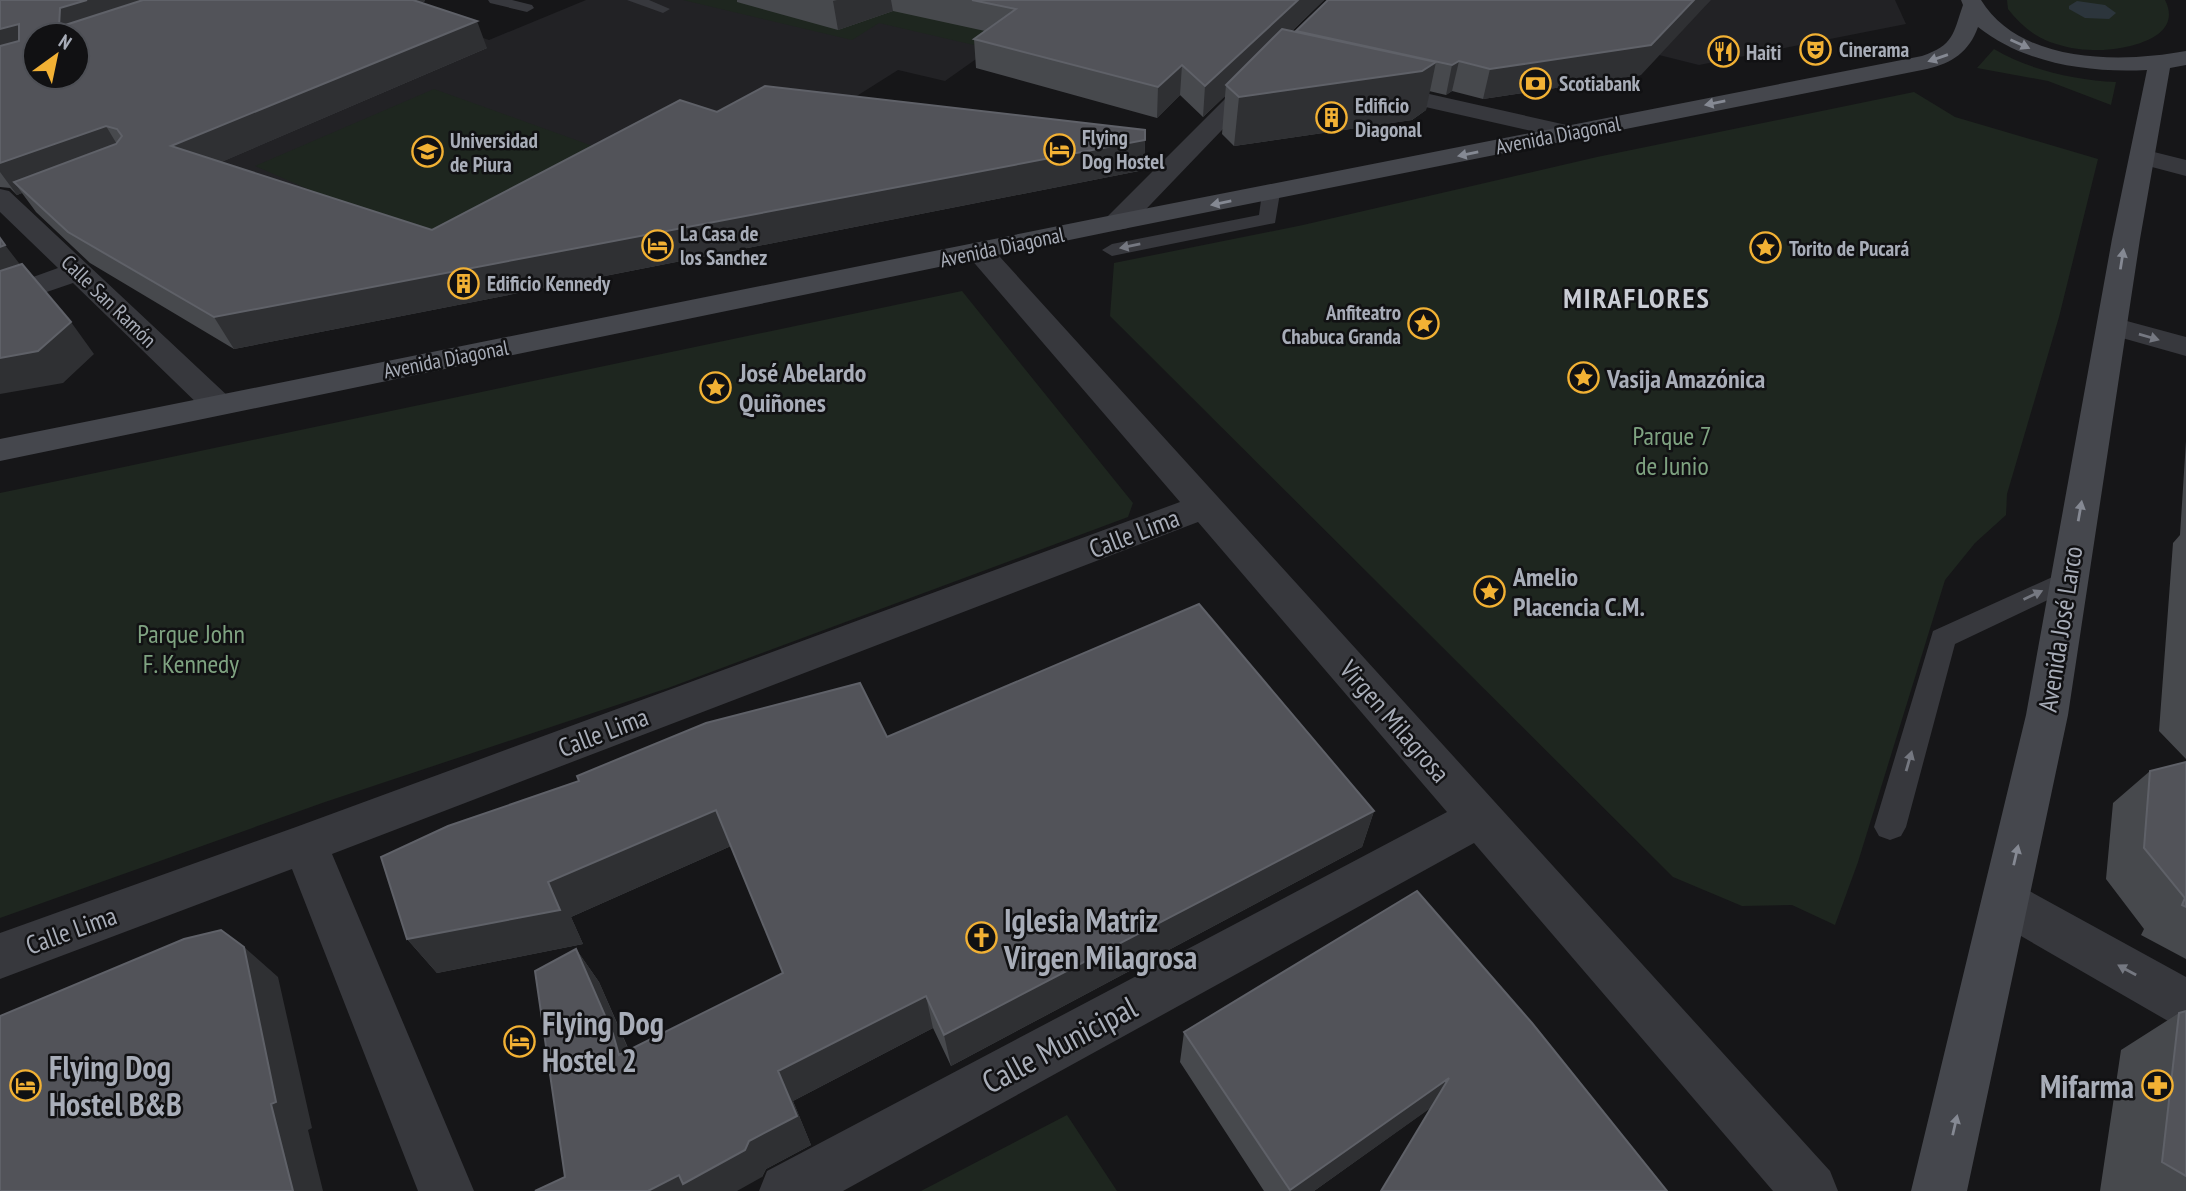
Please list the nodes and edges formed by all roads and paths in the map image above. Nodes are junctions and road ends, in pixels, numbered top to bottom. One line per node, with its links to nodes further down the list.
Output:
1 (495, 0): 4 (lane)
2 (634, 0): 5 (lane)
3 (1972, 3): 8 (main road, one-way to 8); 10 (main road, Avenida Diagonal, one-way to 10)
4 (527, 8)
5 (663, 9)
6 (2186, 58): 8 (main road)
7 (1279, 63): 15 (street)
8 (2159, 64): 11 (main road, Avenida José Larco)
9 (1353, 84): 10 (street)
10 (1571, 133): 13 (main road, Avenida Diagonal, one-way to 13)
11 (2142, 157): 12 (street); 20 (main road, Avenida José Larco, one-way to 11)
12 (2186, 168)
13 (1271, 193): 15 (main road, Avenida Diagonal, one-way to 15); 16 (lane, one-way to 16)
14 (17, 202): 18 (street, Calle San Ramón)
15 (1118, 222): 17 (main road, Avenida Diagonal)
16 (1112, 250)
17 (980, 252): 22 (main road, Avenida Diagonal); 24 (street, Virgen Milagrosa)
18 (78, 271): 19 (street); 22 (street, Calle San Ramón)
19 (0, 299)
20 (2112, 326): 21 (street, one-way to 21); 25 (main road, Avenida José Larco, one-way to 20)
21 (2186, 347)
22 (218, 405): 23 (main road, Avenida Diagonal)
23 (0, 450)
24 (1205, 506): 26 (street, Virgen Milagrosa); 28 (street, Calle Lima)
25 (2068, 579): 27 (lane, one-way to 25); 29 (main road, Avenida José Larco, one-way to 25)
26 (1480, 817): 33 (street, Calle Municipal); 34 (street, Virgen Milagrosa)
27 (1890, 827)
28 (305, 844): 30 (street, Calle Lima); 32 (street)
29 (2005, 902): 31 (street, one-way to 29); 35 (main road, Avenida José Larco, one-way to 29)
30 (0, 956)
31 (2186, 1004)
32 (446, 1191)
33 (787, 1191)
34 (1810, 1191)
35 (1939, 1191)

